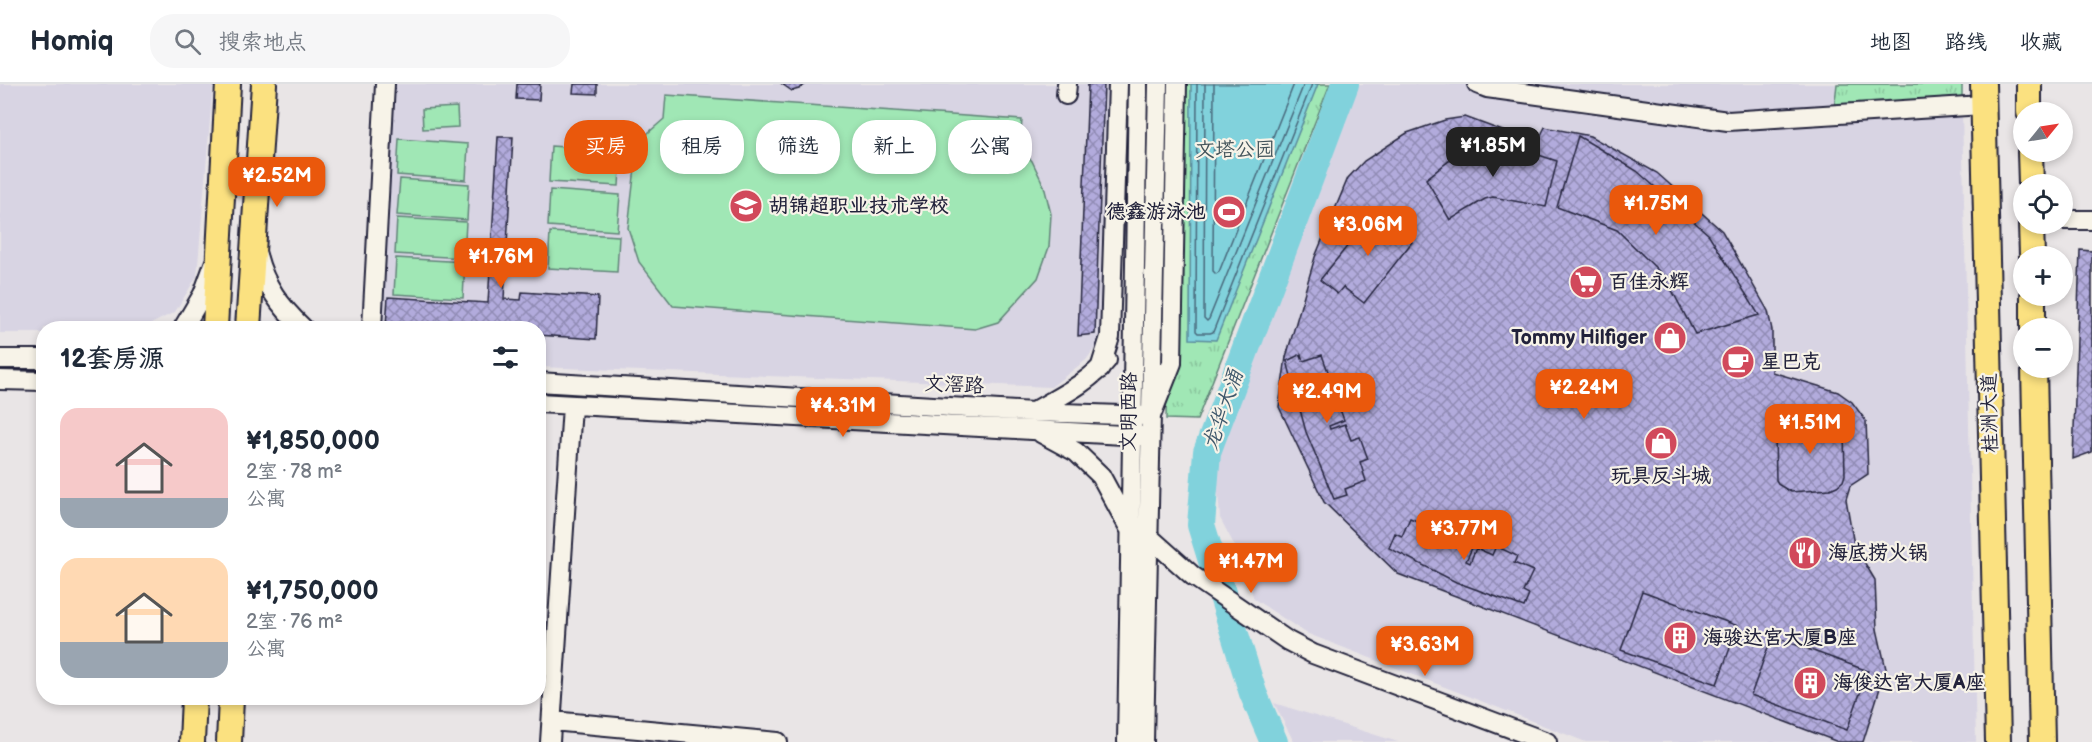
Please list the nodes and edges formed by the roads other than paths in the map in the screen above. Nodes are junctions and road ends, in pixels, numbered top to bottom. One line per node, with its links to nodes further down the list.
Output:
1 (228, 84): 15 (main road)
2 (264, 84): 14 (main road)
3 (385, 84): 21 (street)
4 (1118, 84): 24 (street)
5 (1138, 84): 16 (street, 文明西路)
6 (1158, 84): 32 (street, 文明西路)
7 (1177, 84): 32 (street)
8 (1477, 84): 10 (street)
9 (2029, 84): 11 (main road)
10 (1983, 95): 47 (main road, 桂洲大道)
11 (2029, 102)
12 (2073, 220): 13 (street)
13 (2092, 220)
14 (254, 242): 19 (main road); 20 (street)
15 (219, 248): 17 (street); 18 (main road)
16 (1134, 318): 24 (street); 31 (street, 文明西路)
17 (187, 321)
18 (215, 321)
19 (248, 321)
20 (296, 321)
21 (372, 321)
22 (0, 359): 23 (street)
23 (36, 359)
24 (1100, 369): 33 (street)
25 (2034, 378): 48 (main road)
26 (0, 381): 27 (street)
27 (36, 381)
28 (546, 383): 33 (street, 文滘路)
29 (546, 404): 30 (street, 文滘路)
30 (572, 406): 33 (street, 文滘路); 39 (street)
31 (1132, 415): 32 (street, 文滘路); 33 (street, 文滘路); 34 (street, 文明西路)
32 (1151, 416): 35 (street, 文明西路)
33 (1034, 421): 34 (street, 文滘路); 36 (street)
34 (1132, 435): 35 (street, 文滘路); 36 (street, 文明西路)
35 (1151, 437): 36 (street, 文明西路)
36 (1139, 532): 44 (street, 文明西路); 45 (street, 文明西路); 46 (street)
37 (194, 705): 40 (main road)
38 (231, 705): 41 (main road)
39 (552, 721): 42 (street); 43 (street)
40 (192, 742)
41 (229, 742)
42 (550, 742)
43 (778, 742)
44 (1127, 742)
45 (1144, 742)
46 (1548, 742)
47 (1998, 742)
48 (2042, 742)

